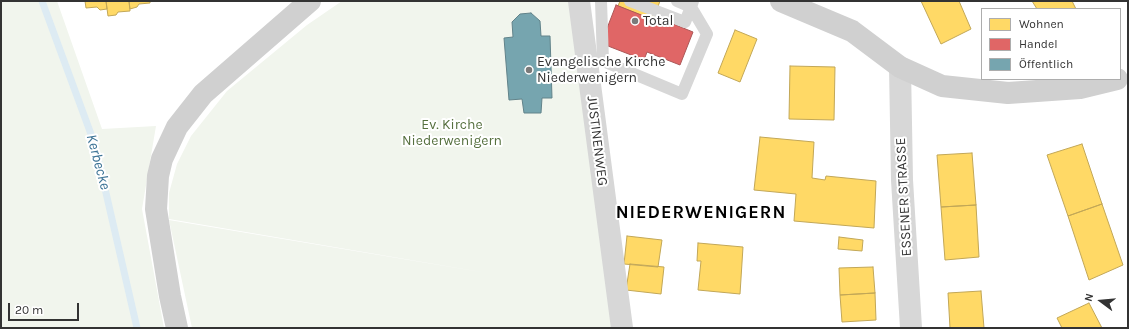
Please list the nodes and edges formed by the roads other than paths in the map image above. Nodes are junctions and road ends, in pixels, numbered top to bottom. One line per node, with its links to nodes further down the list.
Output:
1 (310, 1): 10 (main road)
2 (579, 1): 11 (street, JUSTINENWEG)
3 (601, 1): 7 (lane)
4 (630, 1): 7 (lane)
5 (677, 1): 7 (lane)
6 (785, 2): 8 (main road)
7 (692, 4)
8 (900, 67): 9 (main road); 12 (street, ESSENER STRASSE)
9 (1113, 80)
10 (177, 328)
11 (622, 328)
12 (911, 328)

